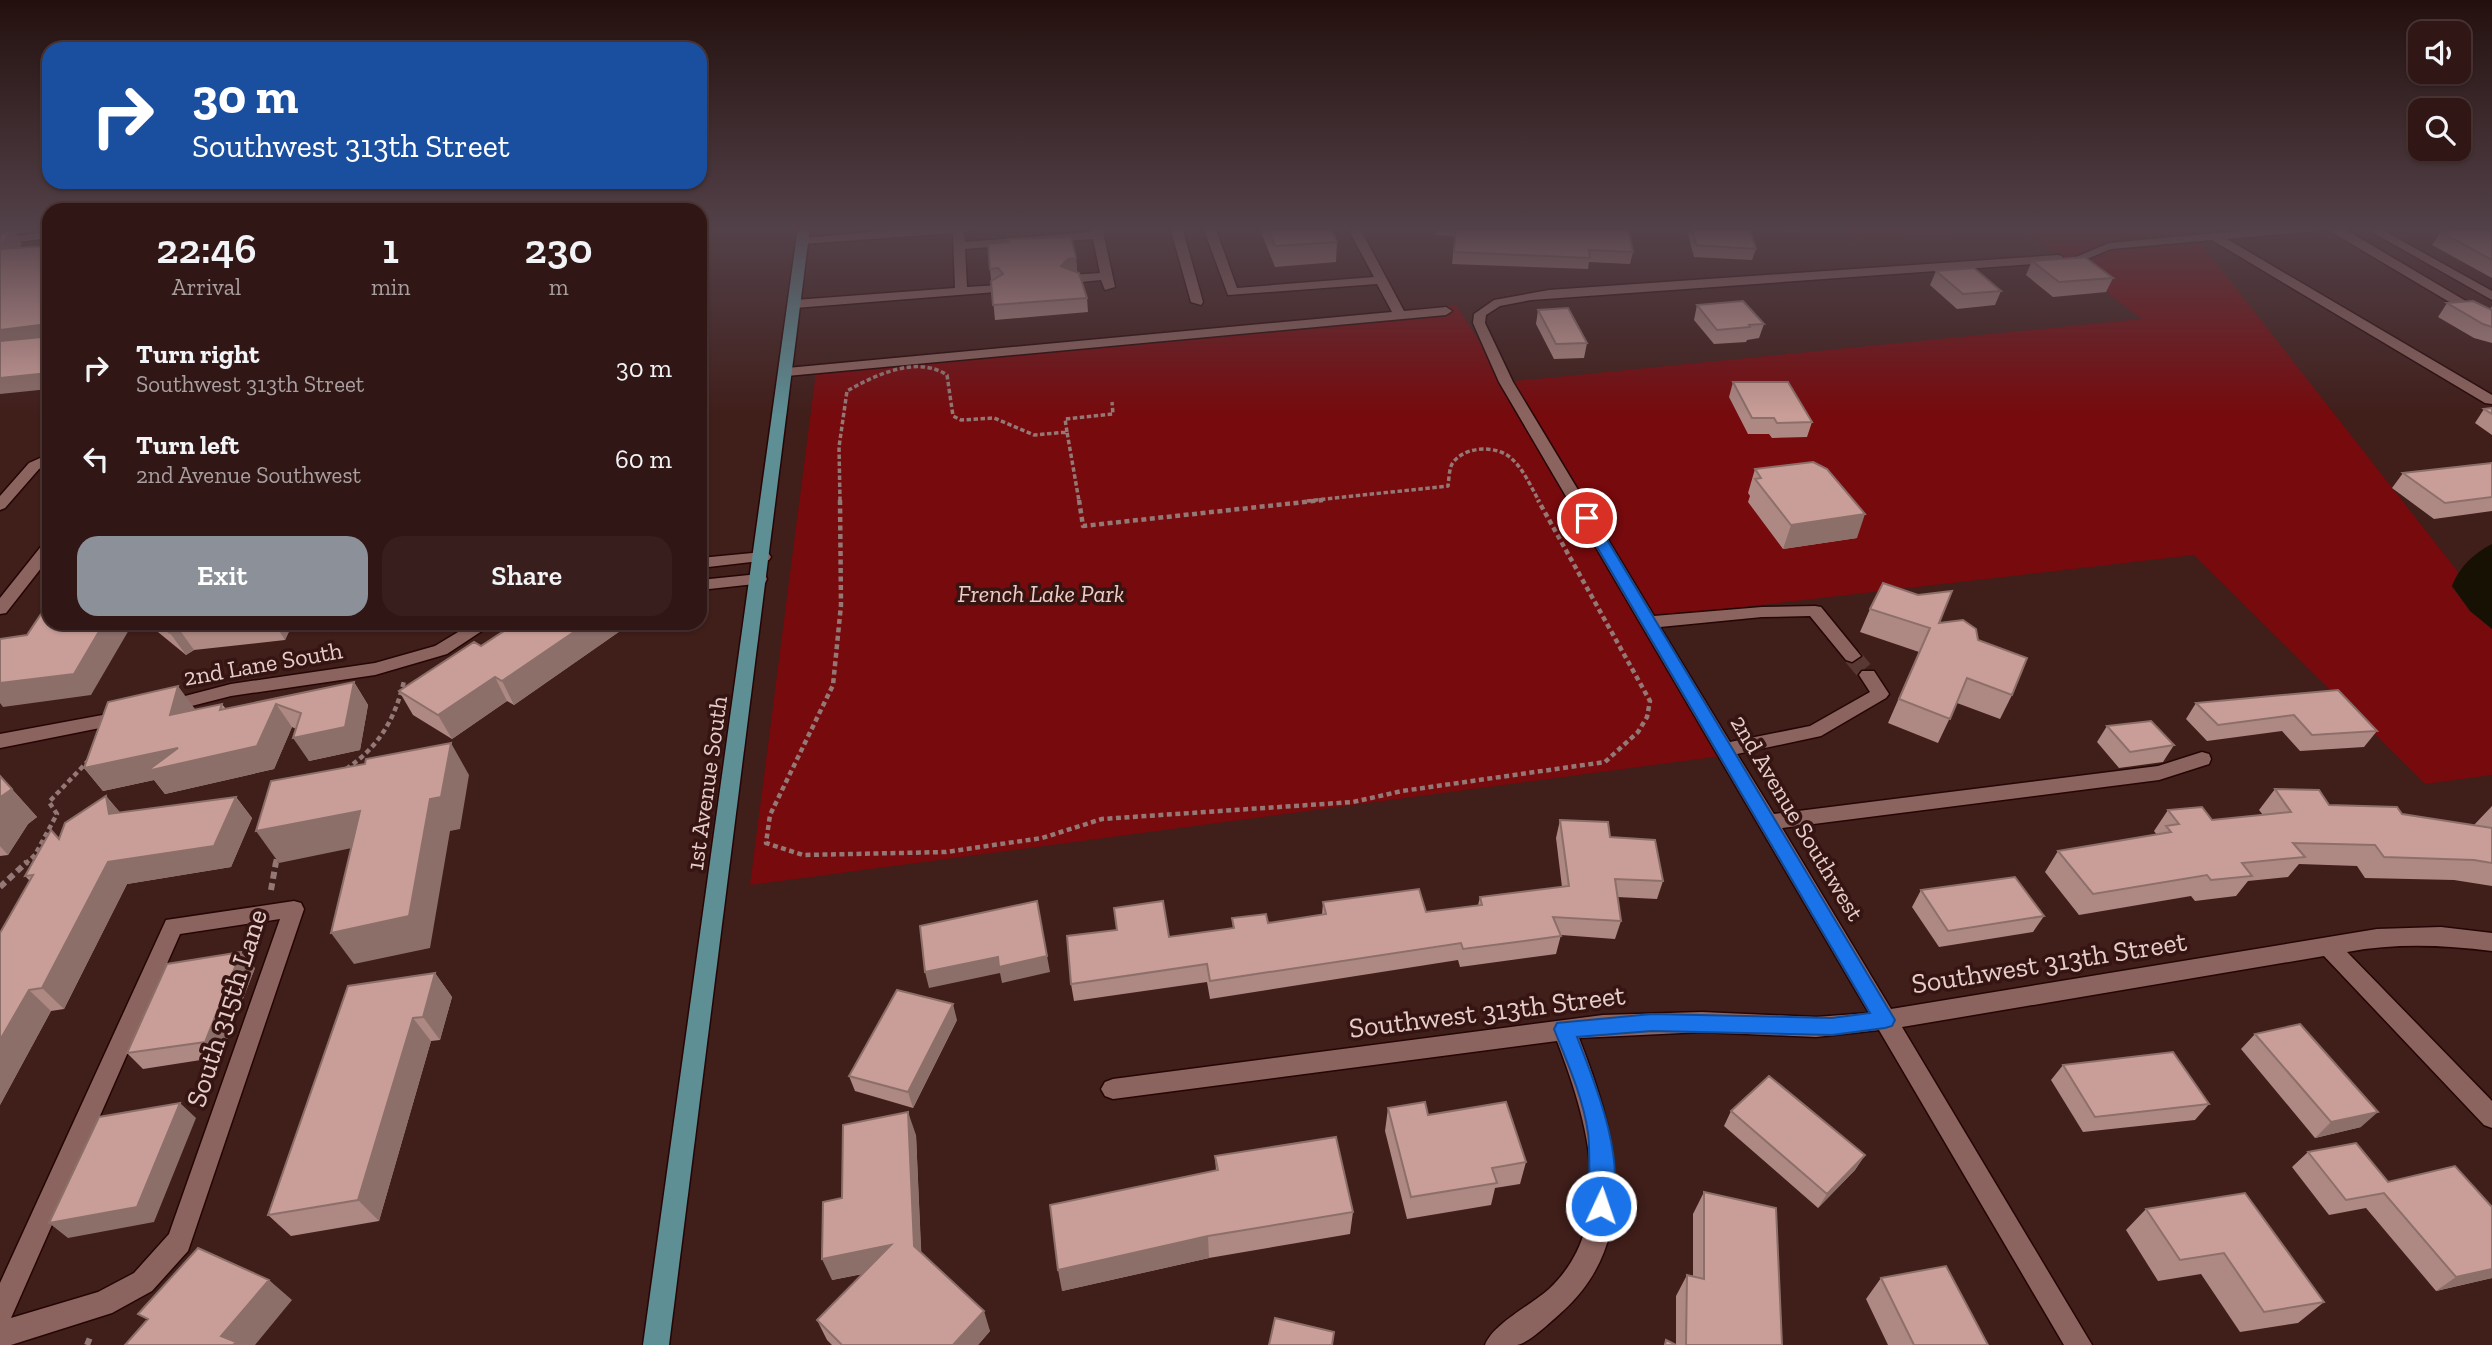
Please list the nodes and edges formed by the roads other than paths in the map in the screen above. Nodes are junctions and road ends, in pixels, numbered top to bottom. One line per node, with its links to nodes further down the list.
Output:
1 (797, 290): 12 (main road, 1st Avenue South)
2 (975, 290): 10 (street)
3 (1194, 290): 11 (street)
4 (1231, 290): 5 (street)
5 (1258, 290)
6 (1387, 290): 14 (street)
7 (1615, 290): 26 (street, 2nd Avenue Southwest)
8 (2304, 290): 17 (street)
9 (2437, 290): 15 (street)
10 (961, 291): 12 (street)
11 (1197, 302)
12 (795, 304): 16 (main road, 1st Avenue South)
13 (1446, 311): 14 (street)
14 (1400, 316): 16 (street)
15 (2491, 322)
16 (787, 372): 21 (main road, 1st Avenue South)
17 (2490, 400)
18 (42, 462): 19 (street)
19 (0, 505)
20 (42, 556): 25 (street)
21 (763, 557): 22 (street); 23 (main road, 1st Avenue South)
22 (707, 562)
23 (759, 579): 24 (street); 42 (main road, 1st Avenue South)
24 (707, 584)
25 (0, 609)
26 (1650, 622): 28 (street); 31 (street, 2nd Avenue Southwest)
27 (474, 630): 30 (street, 2nd Lane South)
28 (1852, 656)
29 (1868, 675): 31 (street)
30 (0, 741)
31 (1726, 750): 33 (street, 2nd Avenue Southwest)
32 (2202, 759): 33 (street)
33 (1769, 822): 36 (street, 2nd Avenue Southwest)
34 (2492, 942): 35 (street, Southwest 313th Street)
35 (2328, 946): 36 (street, Southwest 313th Street); 39 (street)
36 (1885, 1020): 37 (street, Southwest 313th Street); 44 (street, 2nd Avenue Southwest)
37 (1564, 1029): 38 (street, Southwest 313th Street); 43 (street)
38 (1113, 1089)
39 (2492, 1117)
40 (0, 1313): 41 (street, South 315th Lane)
41 (0, 1335)
42 (656, 1345)
43 (1498, 1345)
44 (2079, 1345)

